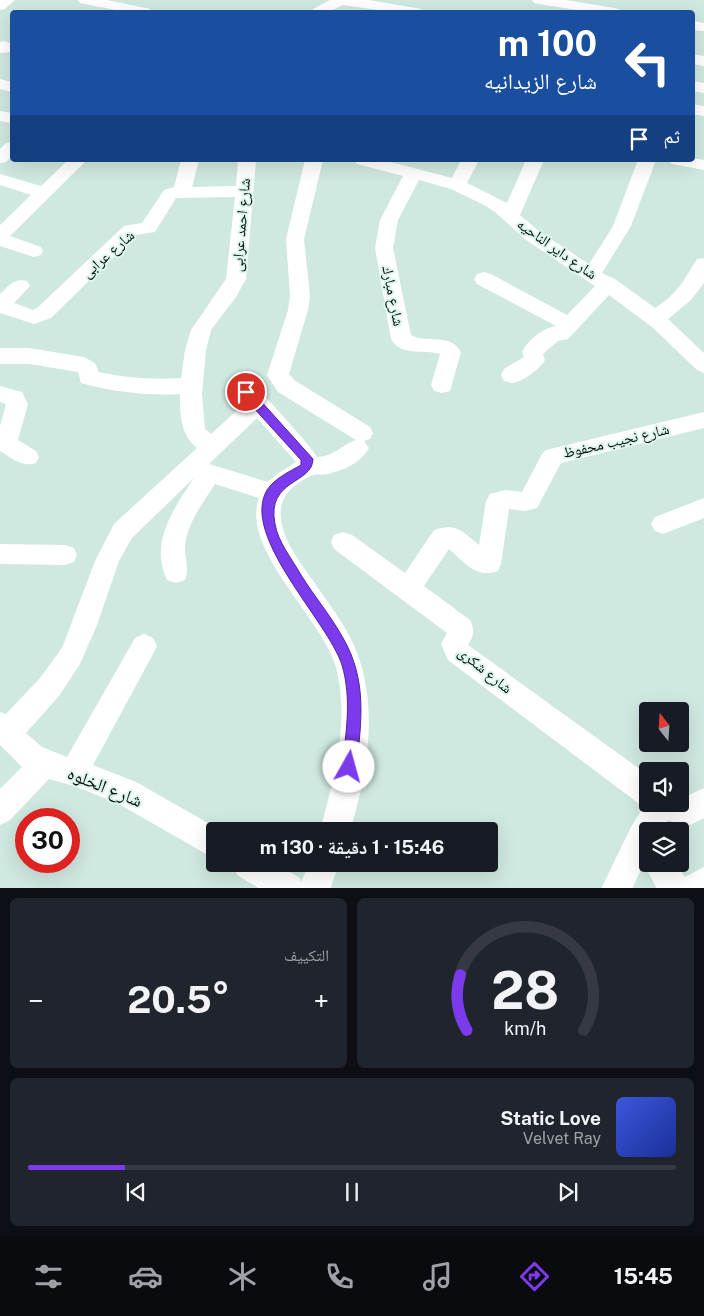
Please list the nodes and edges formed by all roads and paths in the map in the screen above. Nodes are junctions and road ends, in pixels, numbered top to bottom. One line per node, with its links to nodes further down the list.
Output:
1 (8, 0): 5 (street)
2 (85, 0): 6 (street)
3 (341, 0): 7 (street); 8 (street)
4 (539, 0): 9 (street)
5 (0, 6)
6 (132, 10)
7 (322, 10)
8 (404, 10)
9 (602, 10)
10 (10, 149): 11 (street)
11 (0, 158)
12 (189, 162): 27 (street, شارع عرابى)
13 (247, 162): 25 (street, شارع احمد عرابى)
14 (314, 162): 48 (street)
15 (376, 162): 22 (street, شارع داير الناحيه)
16 (469, 162): 24 (street)
17 (534, 162): 28 (street)
18 (646, 162): 33 (street)
19 (688, 162): 21 (street)
20 (75, 163): 26 (street)
21 (704, 165)
22 (422, 169): 24 (street, شارع داير الناحيه); 43 (street, شارع مبارك)
23 (0, 179): 26 (street)
24 (457, 185): 28 (street, شارع داير الناحيه)
25 (245, 191): 27 (street); 42 (street, شارع احمد عرابى)
26 (44, 193): 29 (street)
27 (171, 193): 36 (street, شارع عرابى)
28 (510, 216): 33 (street, شارع داير الناحيه)
29 (0, 235)
30 (0, 239): 31 (street)
31 (34, 251)
32 (704, 264): 37 (street)
33 (600, 279): 37 (street, شارع داير الناحيه); 38 (street)
34 (484, 280): 38 (street)
35 (20, 286): 36 (street)
36 (0, 306)
37 (654, 318): 40 (street, شارع داير الناحيه)
38 (570, 325): 41 (street)
39 (0, 356): 42 (street)
40 (703, 363)
41 (512, 375)
42 (193, 385): 46 (street, شارع احمد عرابى)
43 (442, 385)
44 (0, 394): 47 (street)
45 (704, 420): 57 (street, شارع نجيب محفوظ)
46 (213, 447): 48 (street); 49 (street)
47 (28, 457)
48 (307, 466): 50 (street)
49 (201, 470): 50 (street); 56 (street); 59 (street)
50 (272, 492): 66 (street)
51 (704, 508): 52 (street)
52 (663, 524)
53 (343, 542): 57 (street, شارع شكرى)
54 (0, 554): 55 (street)
55 (65, 555)
56 (176, 572)
57 (408, 589): 62 (street, شارع شكرى)
58 (144, 646): 61 (street)
59 (3, 729): 60 (street, شارع الخلوه)
60 (44, 763): 61 (street, شارع الخلوه); 64 (street)
61 (74, 772): 67 (street, شارع الخلوه)
62 (639, 786)
63 (704, 803): 65 (street)
64 (0, 810)
65 (689, 810)
66 (337, 822)
67 (206, 839)
68 (639, 850): 75 (street)
69 (262, 872): 73 (street)
70 (321, 872): 74 (street)
71 (664, 872): 76 (street)
72 (704, 882): 77 (street)
73 (289, 888)
74 (314, 888)
75 (616, 888)
76 (675, 888)
77 (693, 888)

